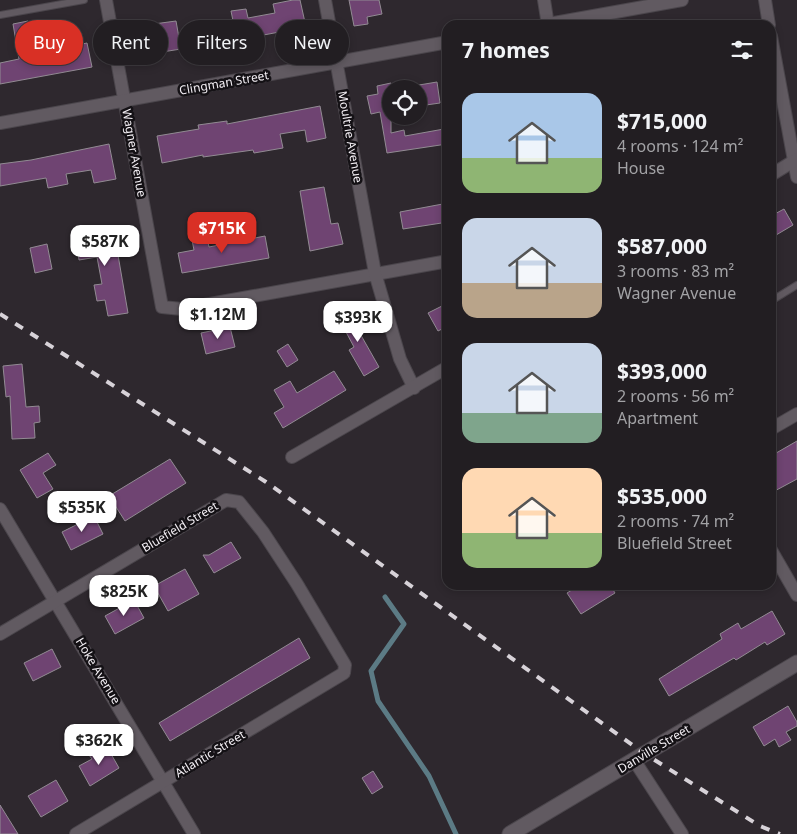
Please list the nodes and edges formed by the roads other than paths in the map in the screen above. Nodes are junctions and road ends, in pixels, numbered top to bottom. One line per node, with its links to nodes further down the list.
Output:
1 (84, 0): 7 (lane)
2 (106, 0): 17 (street, Wagner Avenue)
3 (325, 0): 8 (street, Moultrie Avenue)
4 (544, 0): 9 (street)
5 (682, 0): 10 (street)
6 (765, 0): 11 (street)
7 (0, 15)
8 (329, 20)
9 (546, 20)
10 (574, 20)
11 (768, 20)
12 (442, 43): 13 (street, Clingman Street)
13 (349, 60)
14 (776, 61): 19 (street)
15 (320, 65): 17 (street, Clingman Street)
16 (338, 65): 23 (street, Moultrie Avenue)
17 (124, 100): 18 (street, Clingman Street); 23 (street, Wagner Avenue)
18 (0, 123)
19 (796, 160): 20 (street); 21 (street)
20 (776, 172)
21 (797, 177)
22 (442, 262): 23 (street)
23 (375, 273): 27 (street, Moultrie Avenue)
24 (797, 285): 25 (lane)
25 (776, 298)
26 (442, 371): 27 (street)
27 (414, 388): 30 (street)
28 (797, 414): 29 (street)
29 (776, 426)
30 (292, 457)
31 (0, 509): 34 (street, Hoke Avenue)
32 (776, 559): 33 (street)
33 (797, 595)
34 (56, 602): 35 (street, Bluefield Street); 37 (street, Bluefield Street); 39 (street, Hoke Avenue)
35 (0, 634)
36 (797, 663): 38 (street, Danville Street)
37 (344, 673): 39 (street, Atlantic Street)
38 (634, 760): 42 (street, Danville Street); 43 (street)
39 (164, 782): 40 (street, Atlantic Street); 41 (street, Hoke Avenue)
40 (76, 834)
41 (194, 834)
42 (510, 834)
43 (682, 834)

